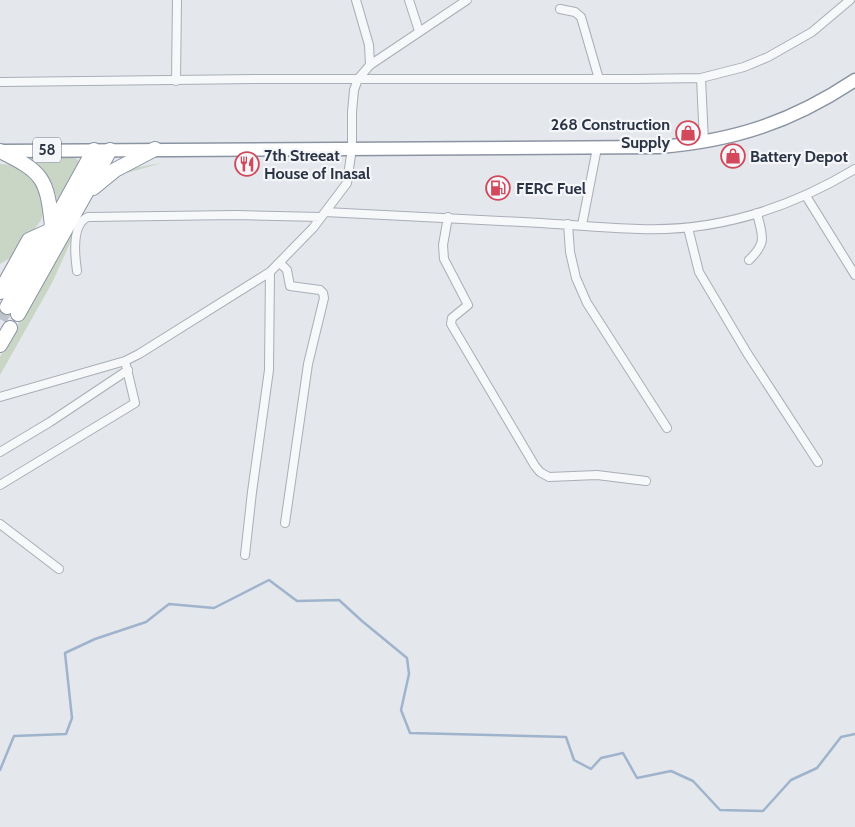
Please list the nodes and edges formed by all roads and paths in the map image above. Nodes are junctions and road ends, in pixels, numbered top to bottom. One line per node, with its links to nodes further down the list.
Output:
1 (177, 0): 13 (street)
2 (356, 0): 8 (street)
3 (409, 0): 7 (street)
4 (467, 0): 7 (street)
5 (850, 0): 9 (street)
6 (560, 9): 11 (street)
7 (419, 31): 8 (street)
8 (370, 65): 10 (street)
9 (702, 78): 11 (street); 15 (street)
10 (358, 79): 11 (street); 13 (street); 16 (street)
11 (600, 79)
12 (855, 80): 15 (highway, 58)
13 (176, 81): 14 (street)
14 (0, 82)
15 (704, 142): 17 (highway, 58)
16 (352, 148): 17 (highway, 58); 18 (highway, 58); 26 (street)
17 (598, 148): 29 (street)
18 (155, 149): 20 (highway, 58); 23 (highway)
19 (94, 150): 20 (highway, 58); 21 (highway, 58); 31 (highway)
20 (110, 150): 23 (highway)
21 (0, 151): 31 (highway)
22 (855, 169): 24 (street)
23 (86, 194): 31 (highway)
24 (806, 196): 25 (street); 36 (street)
25 (758, 213): 30 (street); 32 (street)
26 (323, 214): 27 (street); 33 (street); 34 (street)
27 (448, 217): 28 (street); 46 (street)
28 (568, 224): 29 (street); 43 (street)
29 (582, 225): 30 (street)
30 (688, 228): 45 (street)
31 (51, 229): 37 (highway)
32 (749, 260)
33 (280, 263): 35 (street); 48 (street)
34 (78, 271)
35 (270, 272): 40 (street); 50 (street)
36 (855, 274)
37 (0, 292)
38 (10, 328): 39 (highway)
39 (0, 345)
40 (125, 361): 41 (street); 42 (street)
41 (128, 370): 44 (street); 47 (street)
42 (0, 397)
43 (667, 428)
44 (0, 452)
45 (818, 462)
46 (646, 481)
47 (0, 486)
48 (285, 523)
49 (0, 524): 51 (street)
50 (245, 555)
51 (59, 569)

